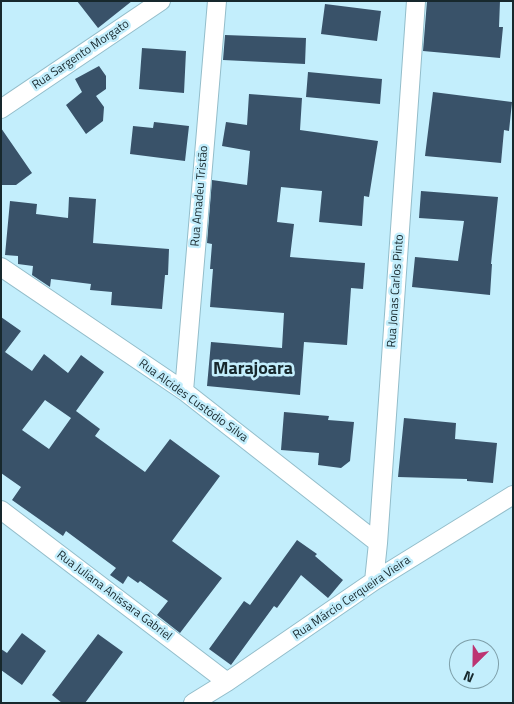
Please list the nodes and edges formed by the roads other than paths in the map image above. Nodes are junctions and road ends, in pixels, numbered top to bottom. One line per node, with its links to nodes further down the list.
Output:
1 (161, 1): 4 (street, Rua Sargento Morgato)
2 (217, 1): 6 (street, Rua Amadeu Tristão)
3 (416, 1): 9 (street, Rua Jonas Carlos Pinto)
4 (1, 109)
5 (1, 267): 6 (street, Rua Alcides Custódio Silva)
6 (184, 391): 9 (street, Rua Alcides Custódio Silva)
7 (513, 495): 10 (street, Rua Márcio Cerqueira Vieira)
8 (1, 510): 11 (street, Rua Juliana Anissara Gabriel)
9 (378, 543): 10 (street, Rua Jonas Carlos Pinto)
10 (374, 581): 11 (street, Rua Márcio Cerqueira Vieira)
11 (227, 682): 12 (street, Rua Márcio Cerqueira Vieira)
12 (193, 703)

